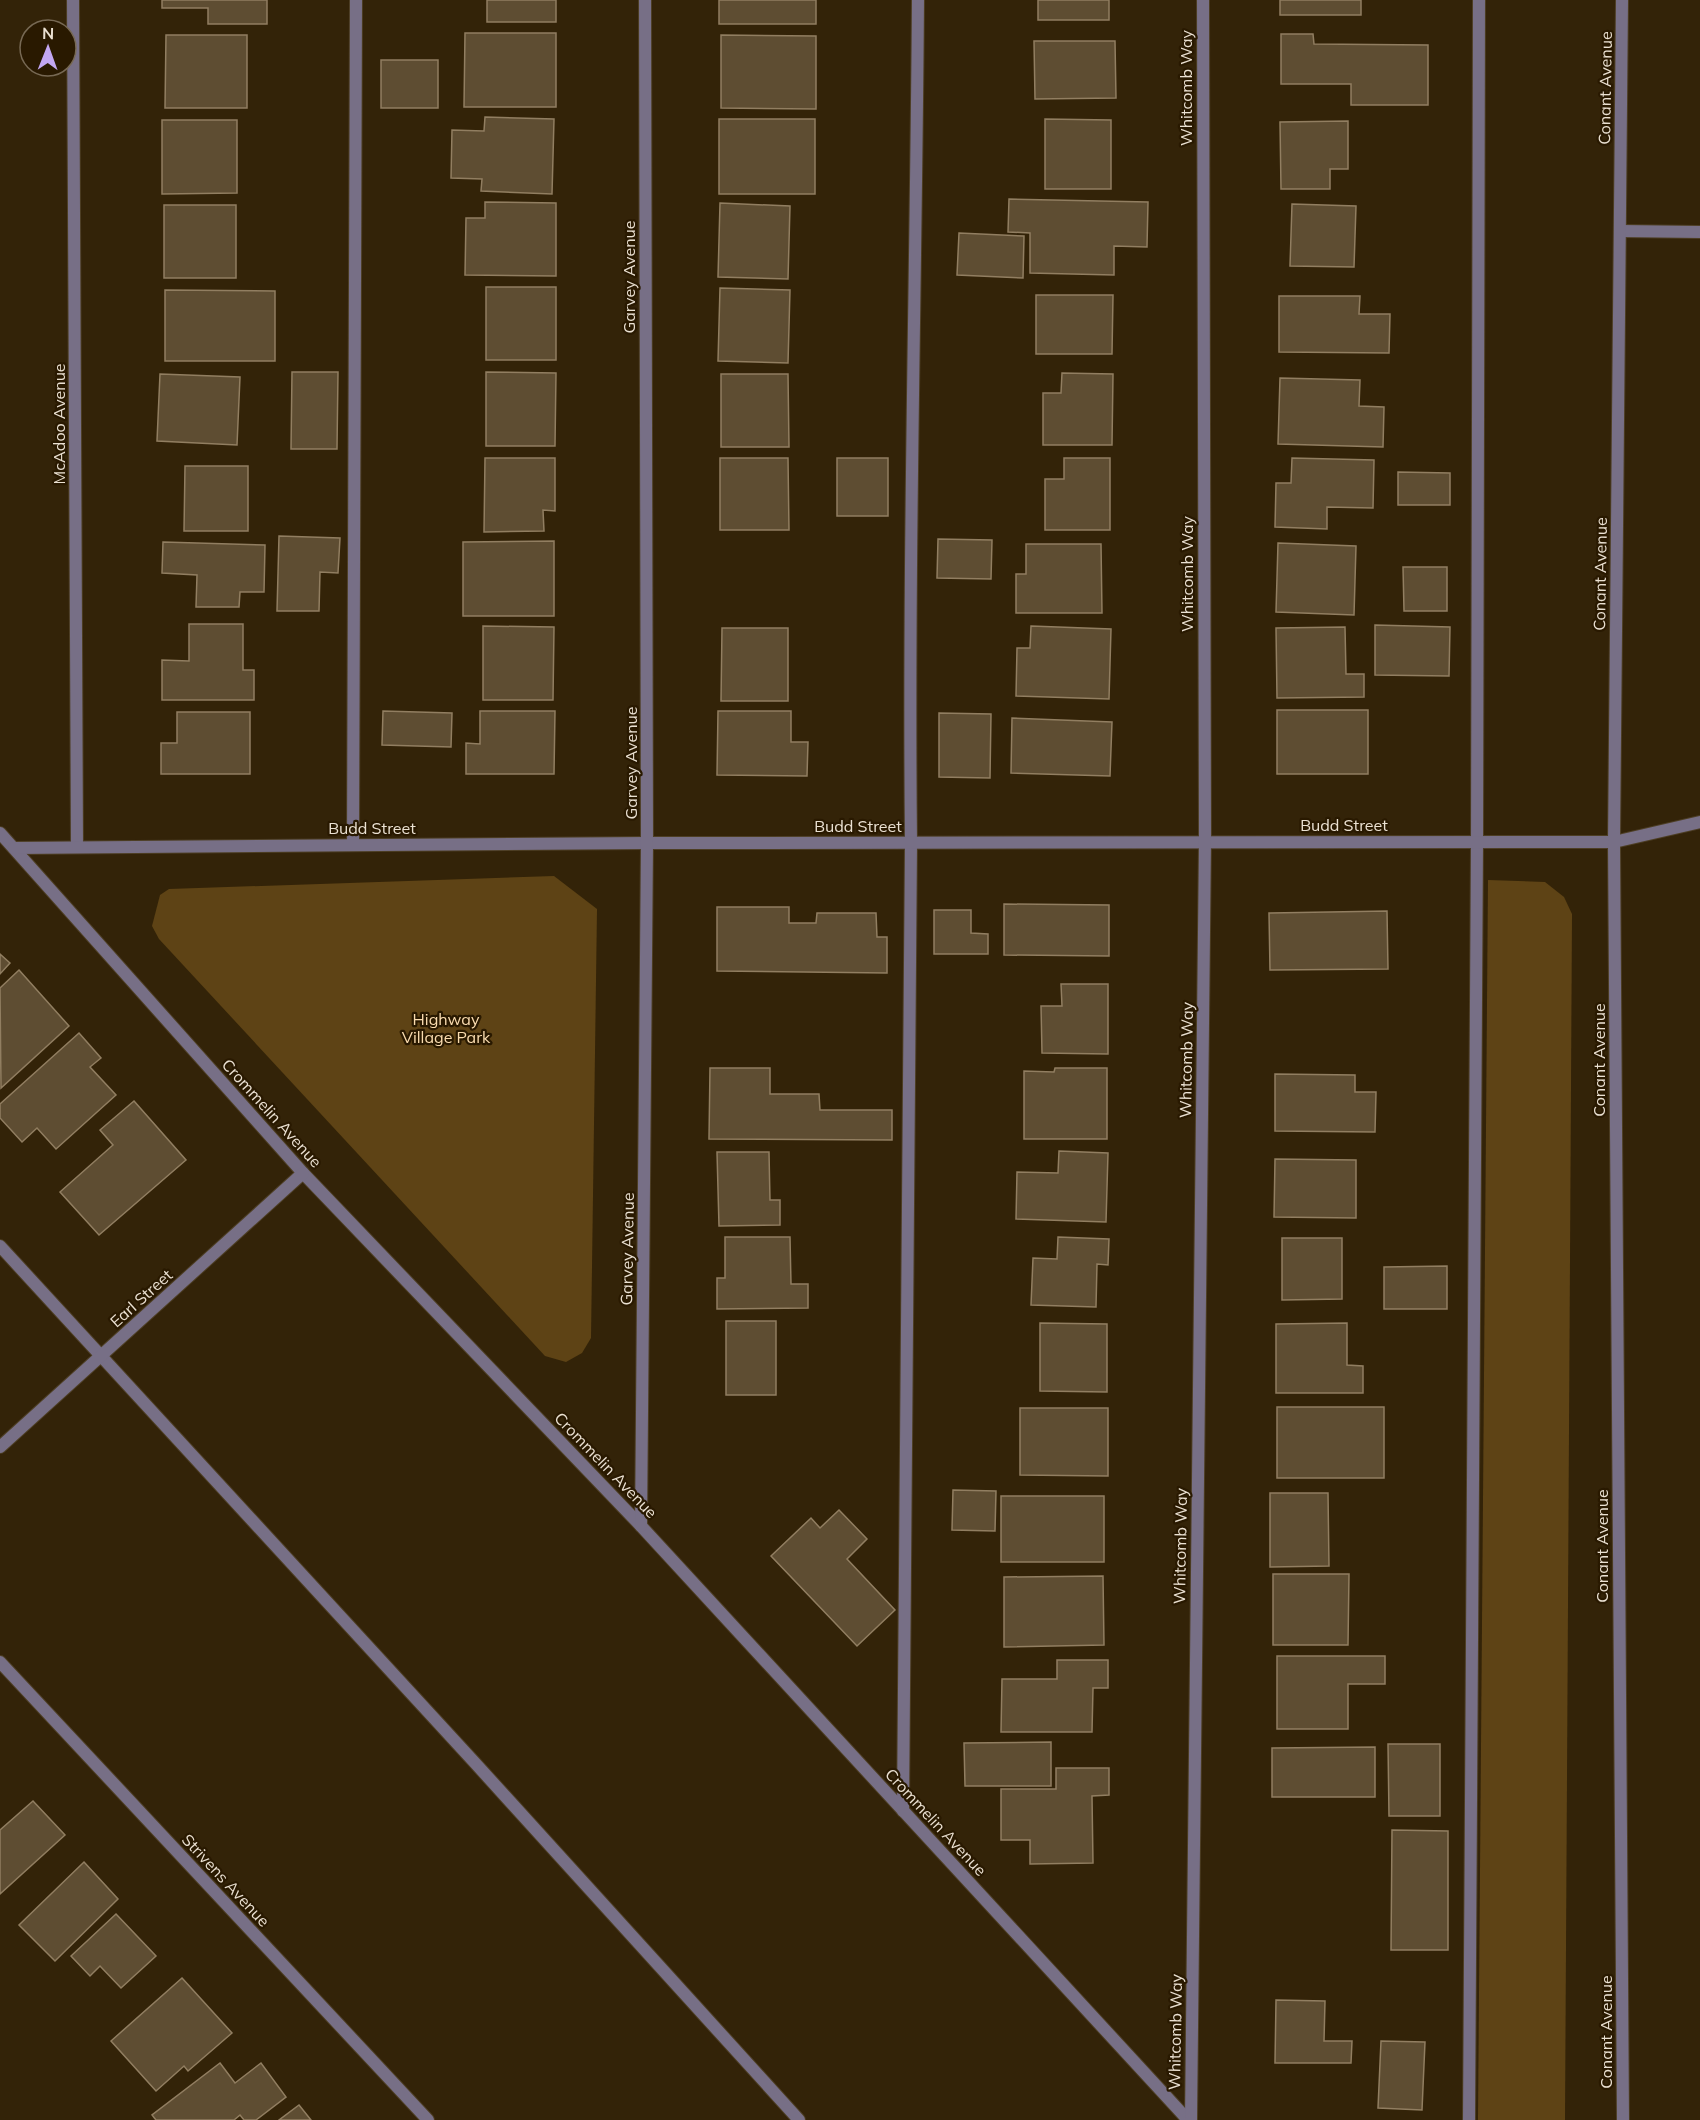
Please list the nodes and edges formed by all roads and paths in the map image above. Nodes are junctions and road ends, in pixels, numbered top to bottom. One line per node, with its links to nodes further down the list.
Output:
1 (73, 0): 18 (street, McAdoo Avenue)
2 (356, 0): 17 (street)
3 (645, 0): 16 (street, Garvey Avenue)
4 (918, 0): 13 (street)
5 (1203, 0): 12 (street, Whitcomb Way)
6 (1479, 0): 14 (street)
7 (1622, 0): 8 (street, Conant Avenue)
8 (1620, 231): 9 (street); 15 (street, Conant Avenue)
9 (1700, 232)
10 (1700, 822): 15 (street, Budd Street)
11 (0, 833): 19 (street, Crommelin Avenue)
12 (1204, 841): 13 (street, Budd Street); 14 (street, Budd Street); 29 (street, Whitcomb Way)
13 (912, 842): 16 (street, Budd Street); 26 (street)
14 (1477, 842): 15 (street, Budd Street); 30 (street)
15 (1614, 842): 31 (street, Conant Avenue)
16 (647, 843): 17 (street, Budd Street); 24 (street, Garvey Avenue)
17 (353, 845): 18 (street, Budd Street)
18 (77, 847): 19 (street, Budd Street)
19 (14, 848): 20 (street, Crommelin Avenue)
20 (303, 1173): 22 (street, Earl Street); 24 (street, Crommelin Avenue)
21 (0, 1246): 22 (street)
22 (101, 1356): 23 (street, Earl Street); 28 (street)
23 (0, 1447)
24 (641, 1526): 26 (street, Crommelin Avenue)
25 (0, 1662): 27 (street, Strivens Avenue)
26 (903, 1811): 29 (street, Crommelin Avenue)
27 (428, 2120)
28 (799, 2120)
29 (1190, 2120)
30 (1469, 2120)
31 (1623, 2120)

